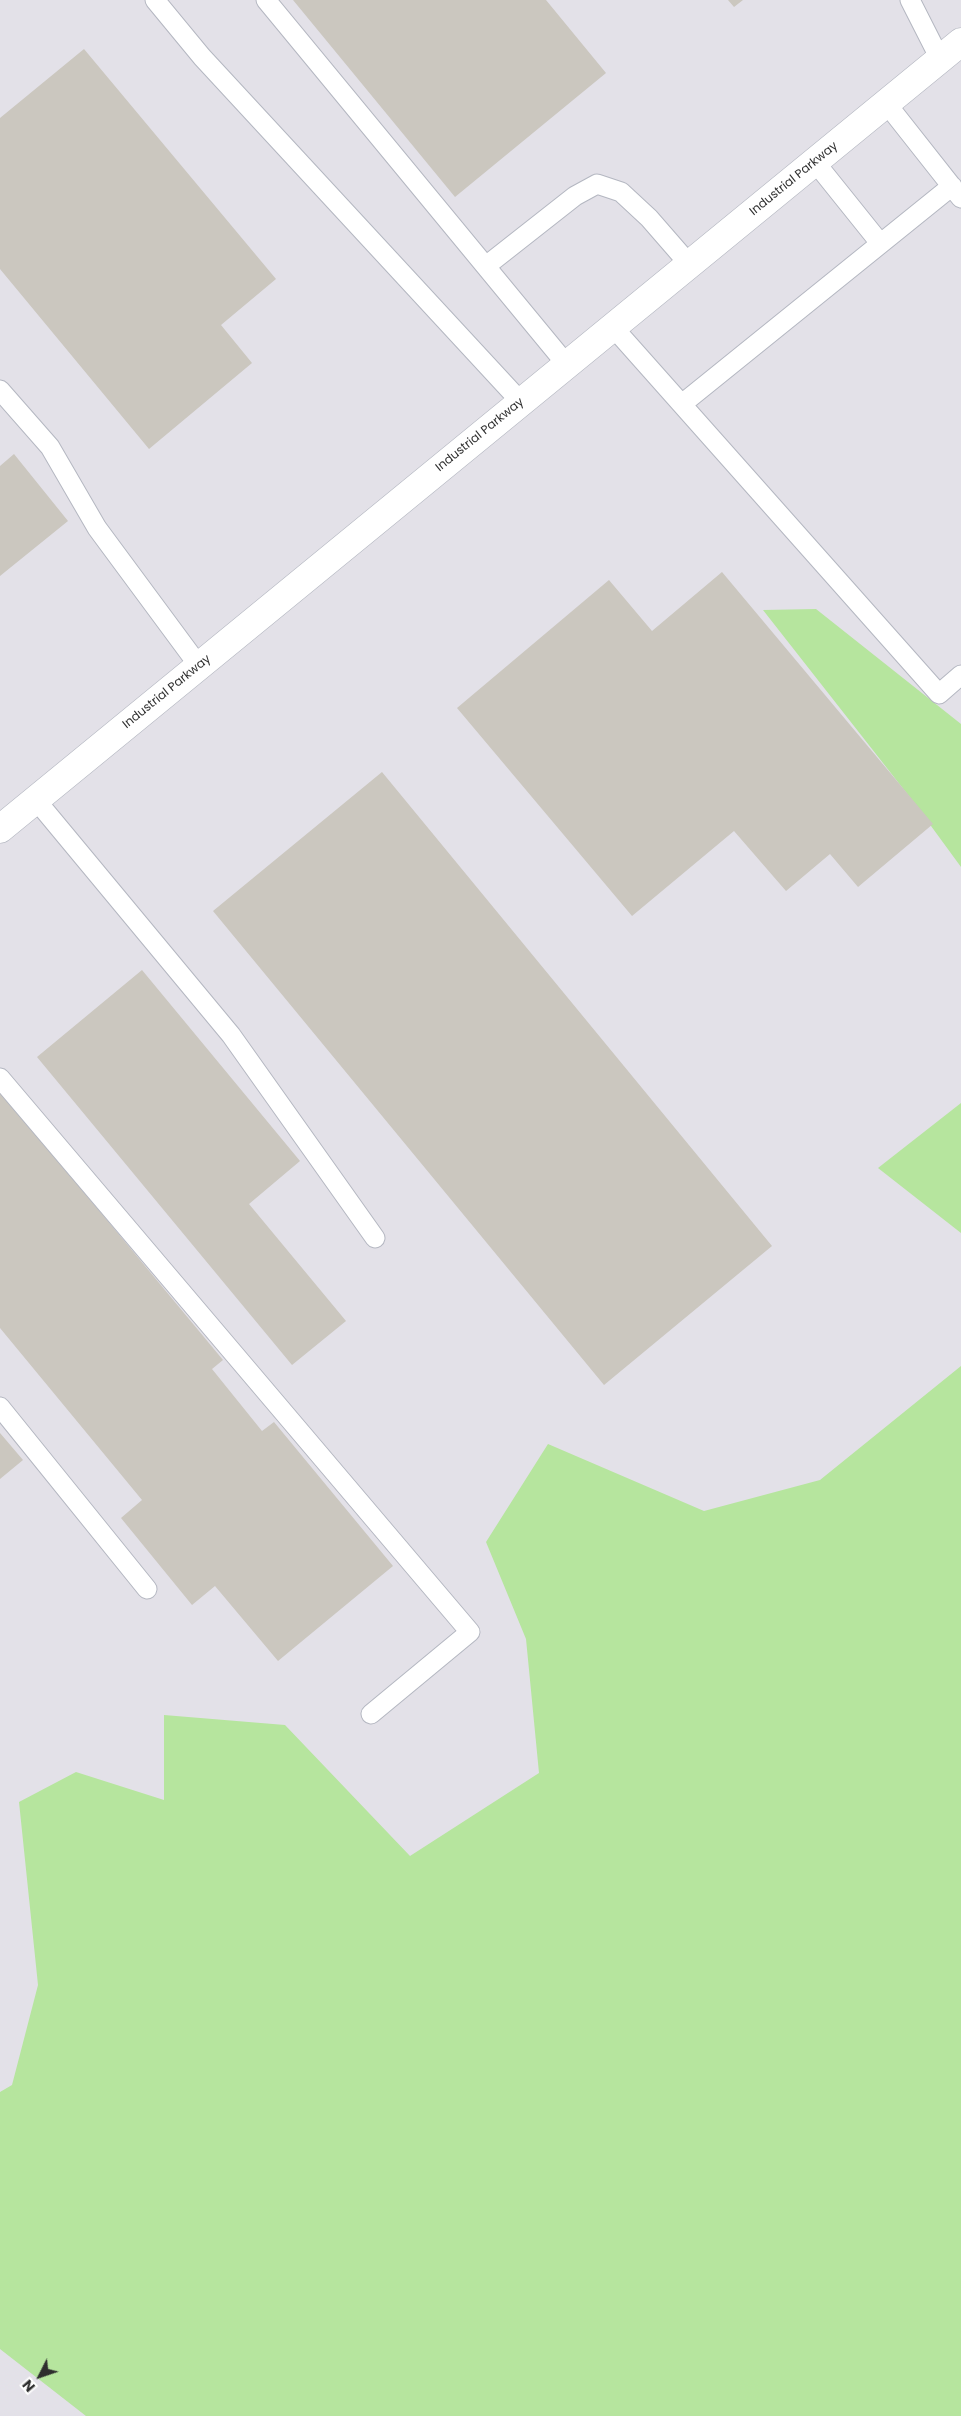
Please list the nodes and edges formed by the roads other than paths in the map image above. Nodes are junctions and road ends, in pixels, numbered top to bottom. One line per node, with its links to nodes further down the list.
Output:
1 (155, 0): 15 (lane)
2 (266, 0): 11 (lane)
3 (910, 0): 5 (lane)
4 (961, 42): 5 (street, Industrial Parkway)
5 (940, 59): 6 (street, Industrial Parkway)
6 (886, 103): 7 (street, Industrial Parkway); 8 (lane)
7 (815, 162): 9 (lane); 10 (street, Industrial Parkway)
8 (956, 192): 9 (lane)
9 (880, 243): 16 (lane)
10 (689, 264): 11 (lane); 12 (street, Industrial Parkway)
11 (486, 266): 13 (lane)
12 (613, 327): 13 (street, Industrial Parkway); 16 (lane)
13 (567, 365): 15 (street, Industrial Parkway)
14 (0, 390): 17 (lane)
15 (521, 402): 17 (street, Industrial Parkway)
16 (682, 404): 18 (lane)
17 (199, 666): 19 (street, Industrial Parkway)
18 (961, 675)
19 (36, 800): 20 (street, Industrial Parkway); 22 (lane)
20 (0, 829)
21 (0, 1078): 25 (lane)
22 (374, 1238)
23 (0, 1407): 24 (lane)
24 (147, 1589)
25 (371, 1714)

